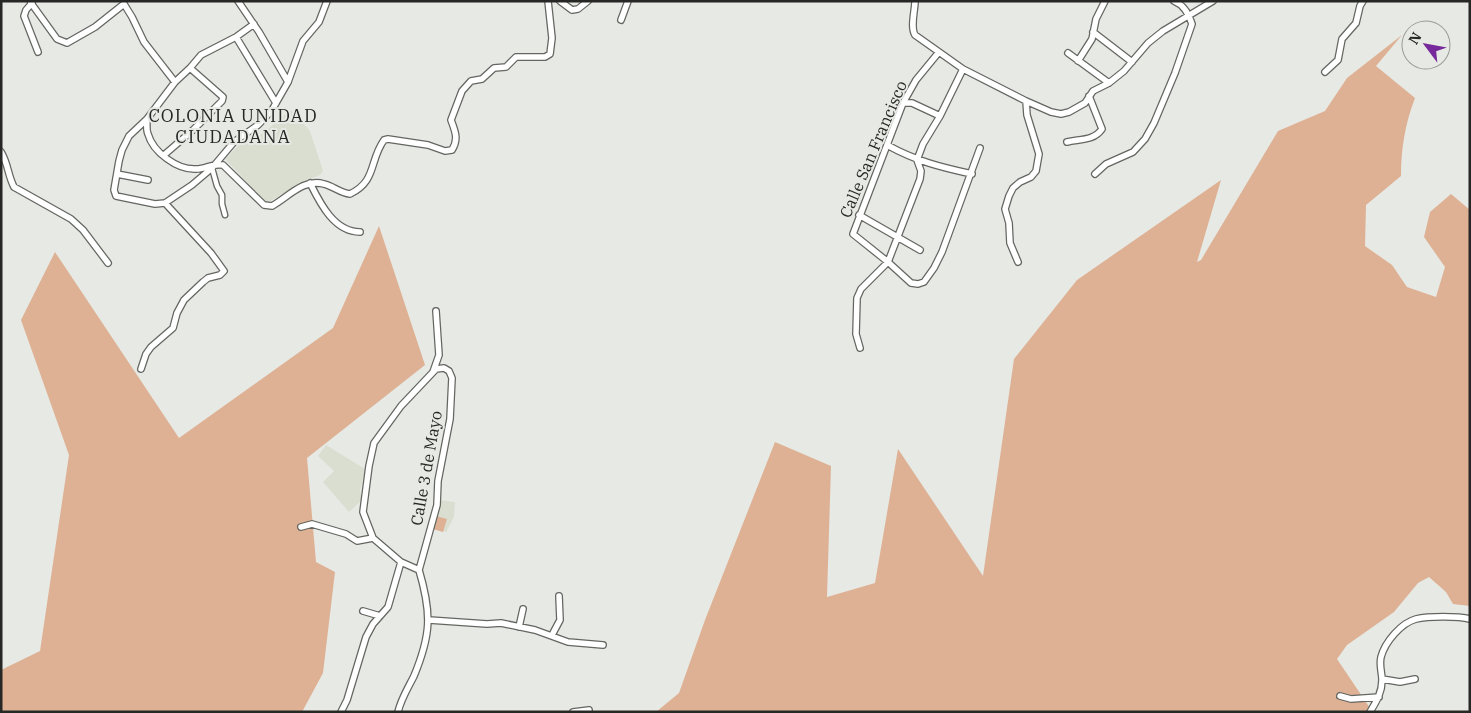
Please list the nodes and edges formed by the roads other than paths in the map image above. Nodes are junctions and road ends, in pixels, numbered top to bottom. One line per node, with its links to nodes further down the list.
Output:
1 (238, 1): 16 (street)
2 (327, 1): 28 (street)
3 (548, 1): 47 (street)
4 (560, 1): 5 (street)
5 (588, 1)
6 (628, 1): 15 (street)
7 (915, 1): 20 (street)
8 (1105, 1): 17 (street)
9 (1174, 1): 14 (street)
10 (1213, 1): 14 (street)
11 (1363, 1): 26 (street)
12 (32, 2): 13 (street); 19 (street)
13 (125, 3): 27 (street)
14 (1189, 16): 23 (street); 45 (street)
15 (621, 20)
16 (254, 24): 18 (street); 28 (street)
17 (1093, 32): 22 (street); 23 (street)
18 (236, 37): 24 (street); 32 (street)
19 (38, 52)
20 (938, 52): 25 (street); 33 (street, Calle San Francisco)
21 (1068, 53): 22 (street)
22 (1078, 61): 29 (street)
23 (1132, 62): 29 (street)
24 (190, 68): 27 (street); 40 (street)
25 (963, 69): 31 (street); 34 (street)
26 (1324, 72)
27 (175, 82): 35 (street)
28 (288, 82): 32 (street)
29 (1109, 83): 30 (street)
30 (1089, 96): 31 (street); 36 (street)
31 (1026, 101): 55 (street)
32 (276, 103): 42 (street)
33 (903, 103): 34 (street); 37 (street, Calle San Francisco)
34 (940, 116): 41 (street)
35 (147, 119): 40 (street); 43 (street)
36 (1067, 142)
37 (887, 145): 41 (street); 50 (street, Calle San Francisco)
38 (980, 148): 44 (street)
39 (1, 152): 56 (street)
40 (164, 155): 42 (street)
41 (917, 160): 44 (street); 52 (street)
42 (214, 166): 47 (street); 48 (street); 49 (street)
43 (117, 174): 46 (street); 48 (street)
44 (972, 174): 54 (street)
45 (1095, 174)
46 (148, 180)
47 (310, 183): 51 (street)
48 (165, 203): 59 (street)
49 (225, 215)
50 (860, 216): 52 (street); 54 (street, Calle San Francisco)
51 (360, 232)
52 (897, 237): 53 (street); 54 (street)
53 (920, 250)
54 (888, 262): 58 (street)
55 (1018, 262)
56 (108, 263)
57 (436, 311): 60 (street)
58 (860, 348)
59 (141, 369)
60 (432, 374): 62 (street); 64 (street, Calle 3 de Mayo)
61 (302, 527): 62 (street)
62 (373, 538): 63 (street)
63 (401, 562): 64 (street); 68 (street)
64 (419, 570): 70 (street)
65 (559, 596): 72 (street)
66 (524, 609): 71 (street)
67 (363, 611): 68 (street)
68 (380, 616): 79 (street)
69 (1470, 619): 74 (street)
70 (429, 620): 71 (street); 80 (street)
71 (519, 627): 72 (street)
72 (552, 635): 73 (street)
73 (603, 645)
74 (1382, 679): 75 (street); 77 (street)
75 (1415, 679)
76 (1340, 696): 77 (street)
77 (1379, 697): 82 (street)
78 (589, 710): 81 (street)
79 (341, 712)
80 (398, 712)
81 (573, 712)
82 (1370, 712)

